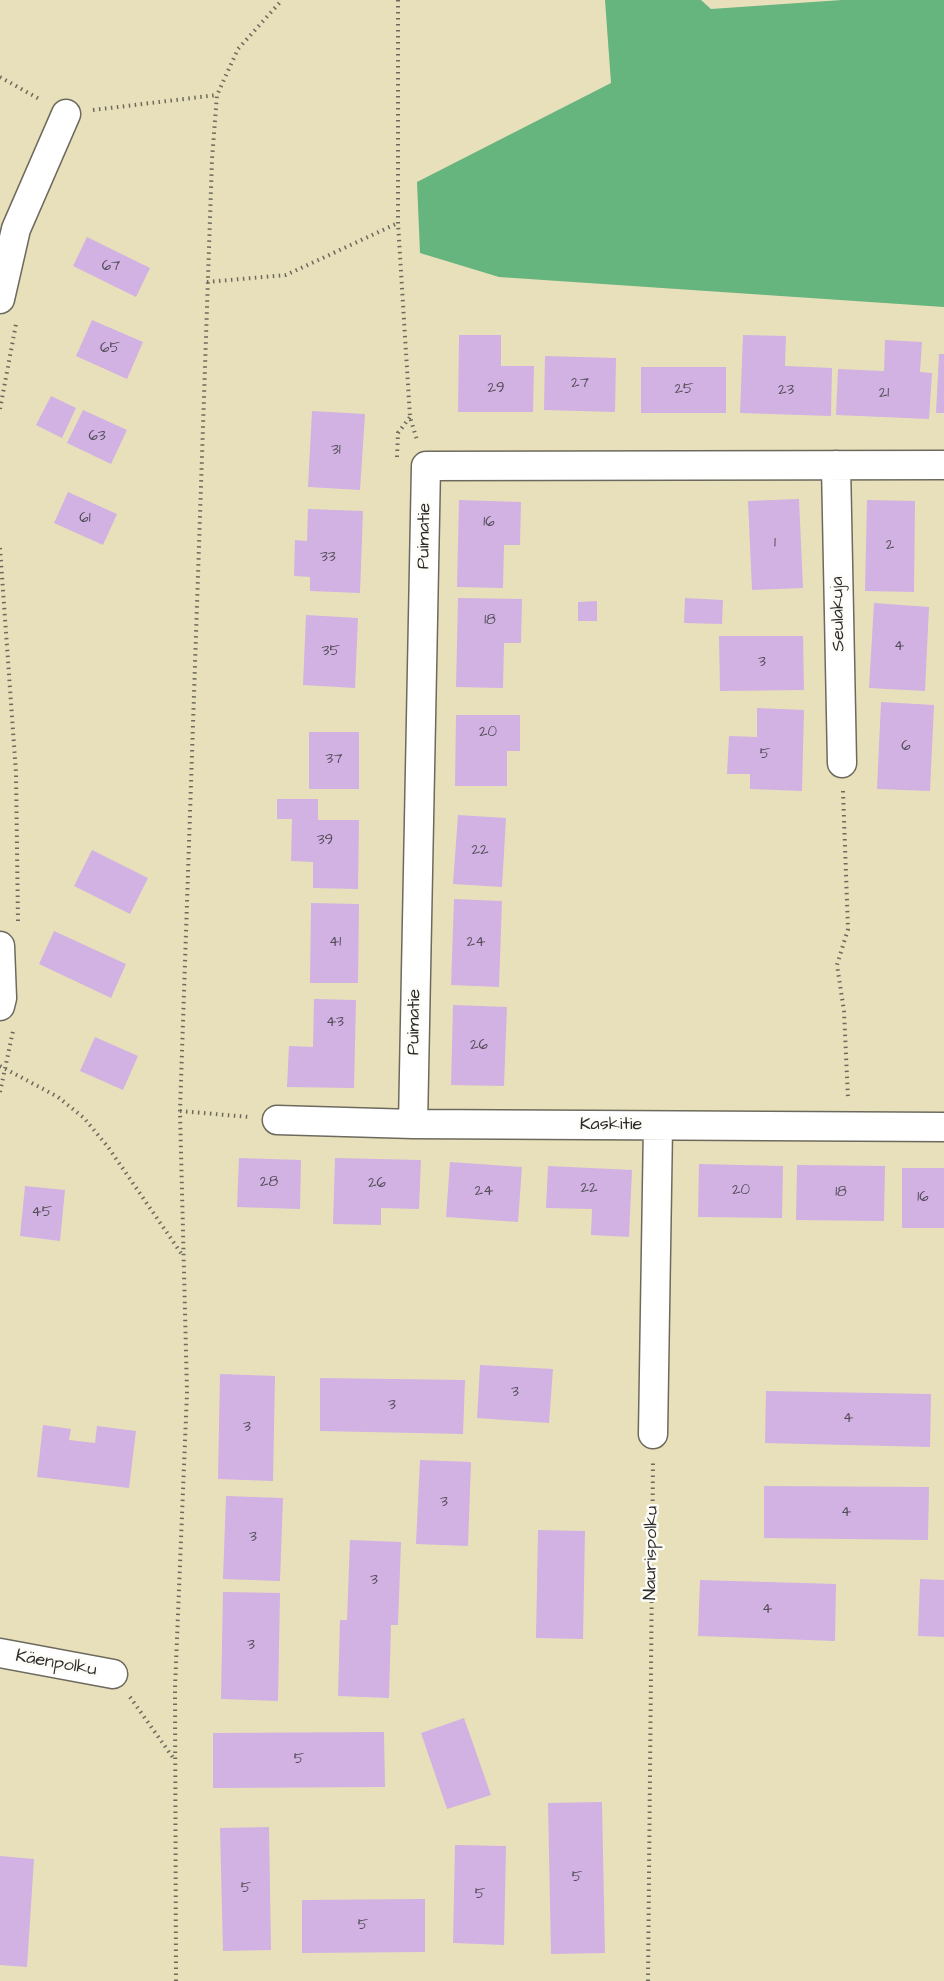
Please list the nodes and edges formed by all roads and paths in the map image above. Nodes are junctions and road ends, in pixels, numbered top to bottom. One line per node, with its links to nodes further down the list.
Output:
1 (282, 0): 4 (path)
2 (398, 0): 6 (path)
3 (0, 77): 5 (path)
4 (217, 95): 5 (path); 7 (path)
5 (66, 114): 8 (street)
6 (398, 223): 7 (path); 9 (path)
7 (207, 282): 20 (path)
8 (0, 299)
9 (410, 417): 12 (path); 13 (path)
10 (836, 465): 11 (street); 12 (street); 15 (street, Seulakuja)
11 (944, 465)
12 (426, 466): 22 (street, Puimatie)
13 (397, 469)
14 (0, 551): 16 (path)
15 (842, 763): 24 (path)
16 (9, 939): 17 (street)
17 (7, 1015): 18 (path)
18 (2, 1068): 19 (path); 26 (path)
19 (0, 1092)
20 (180, 1112): 21 (path); 26 (path)
21 (278, 1120): 22 (street, Kaskitie)
22 (412, 1124): 23 (street, Kaskitie)
23 (658, 1126): 24 (street, Kaskitie); 27 (street)
24 (848, 1127): 25 (street, Kaskitie)
25 (944, 1127)
26 (183, 1256): 30 (path)
27 (653, 1434): 32 (path, Naurispolku)
28 (0, 1653): 29 (street, Käenpolku)
29 (113, 1674): 30 (path)
30 (175, 1760): 31 (path)
31 (176, 1981)
32 (648, 1981)

